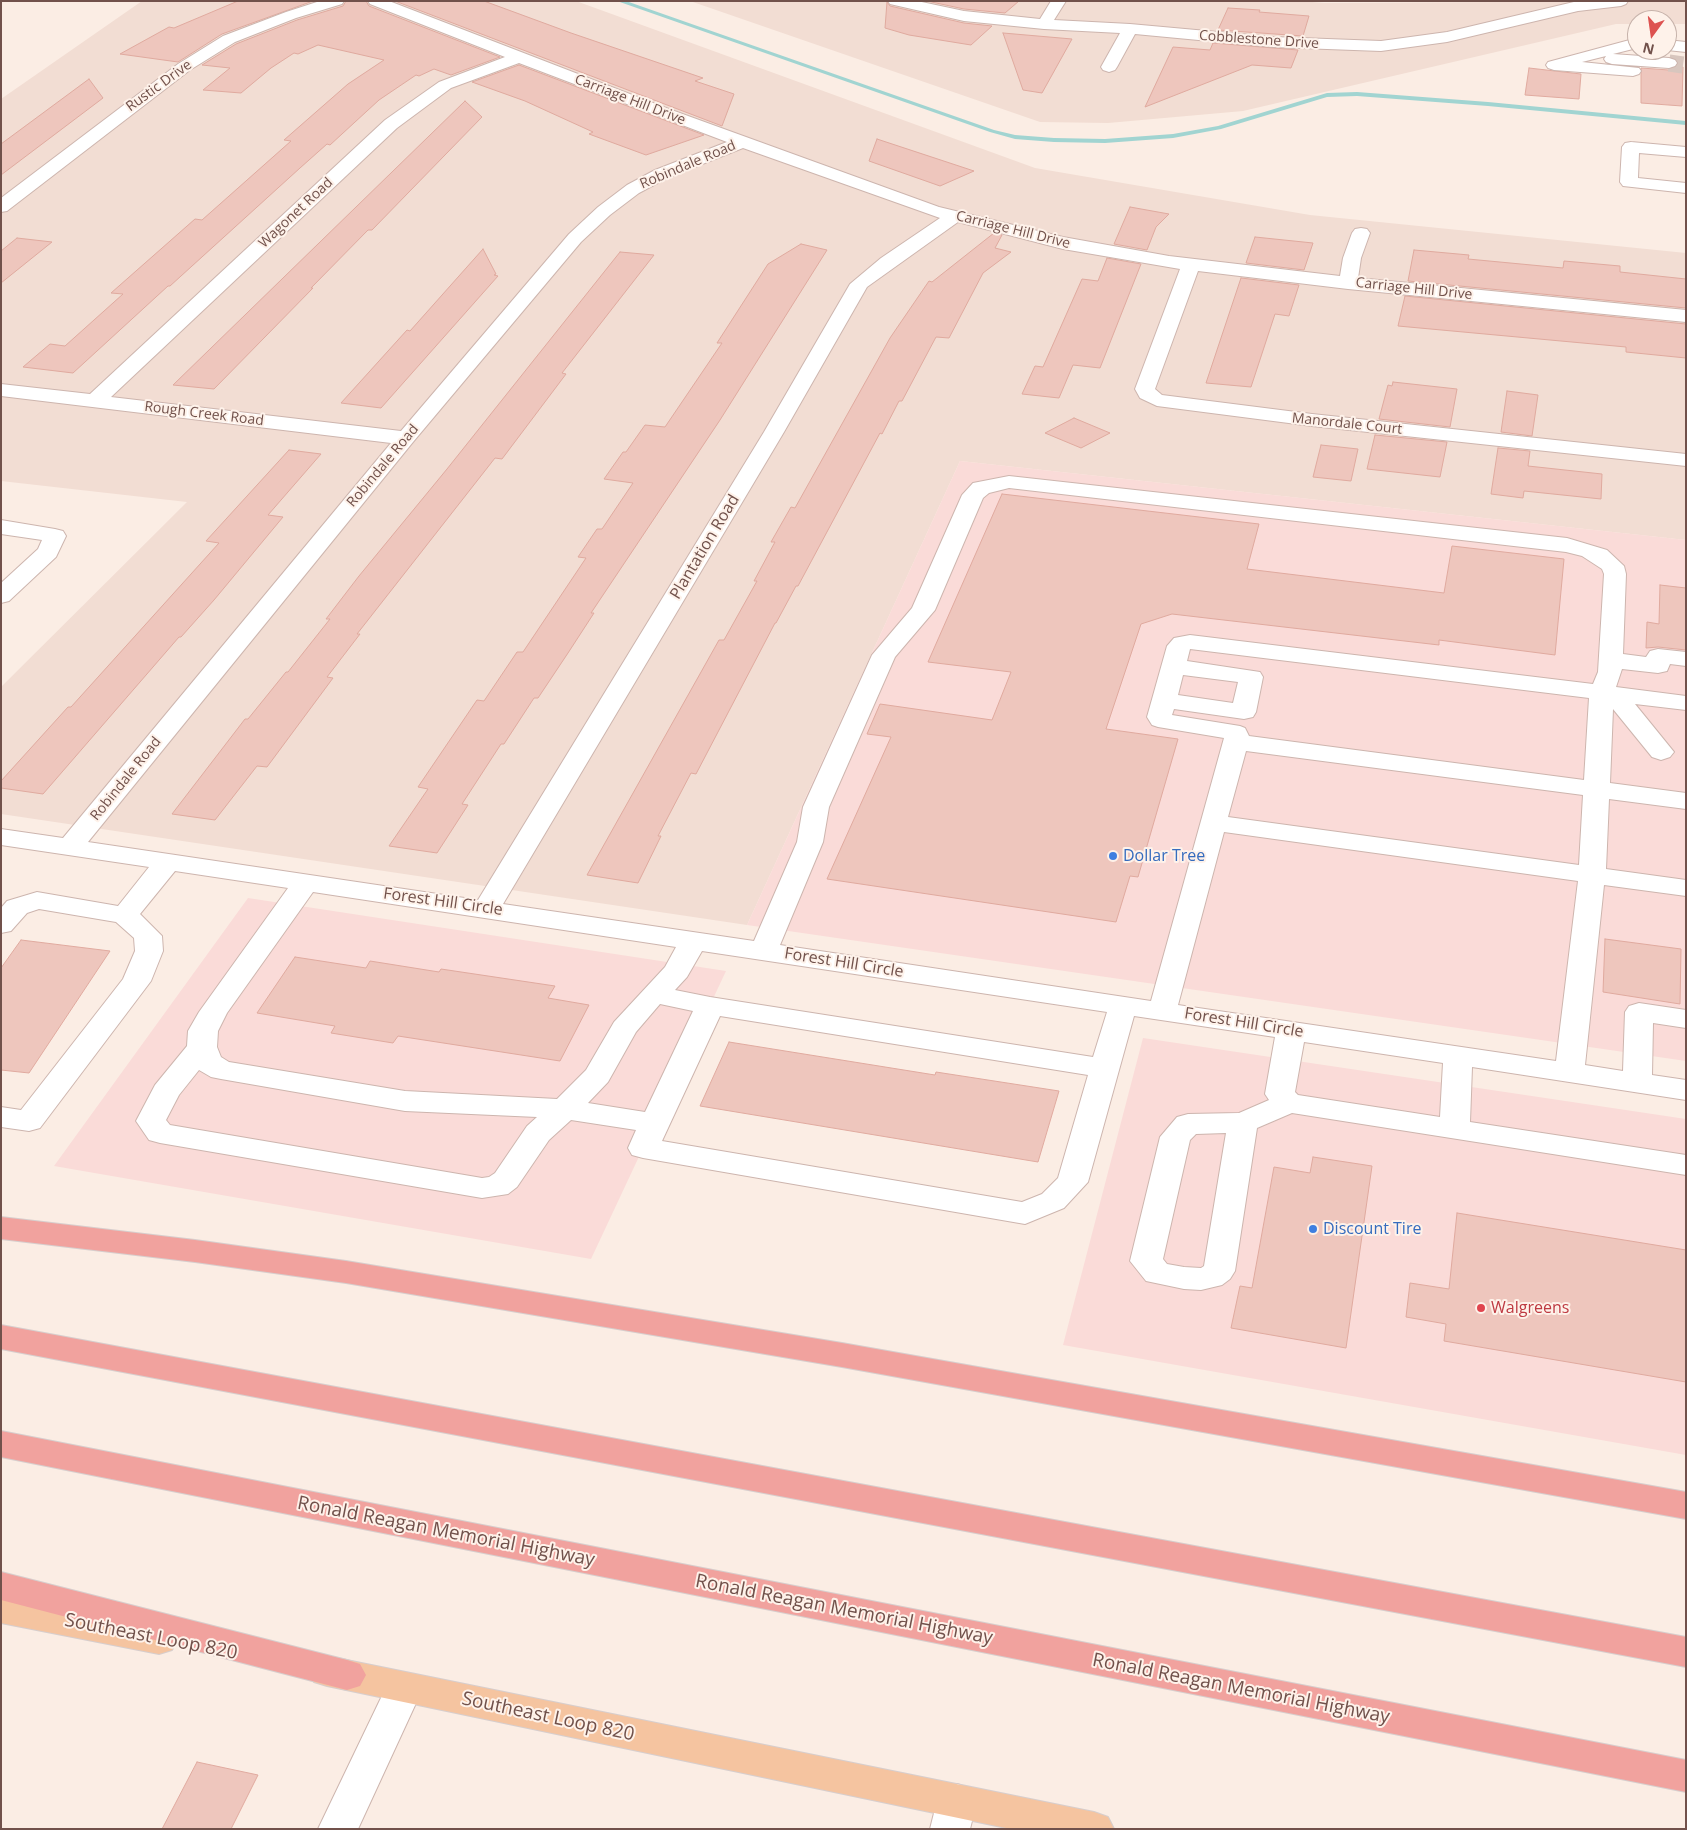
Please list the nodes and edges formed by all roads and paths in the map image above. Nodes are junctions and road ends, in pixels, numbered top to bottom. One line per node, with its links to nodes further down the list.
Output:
1 (337, 1): 17 (street, Rustic Drive)
2 (375, 1): 10 (street, Carriage Hill Drive)
3 (895, 1): 6 (street, Cobblestone Drive)
4 (1058, 1): 6 (street)
5 (1621, 1): 7 (street, Cobblestone Drive)
6 (1044, 24): 7 (street, Cobblestone Drive)
7 (1130, 29): 12 (street)
8 (1627, 45): 9 (street)
9 (1583, 56): 11 (street); 13 (street)
10 (520, 57): 14 (street, Carriage Hill Drive); 24 (street, Wagonet Road)
11 (1679, 64)
12 (1109, 67)
13 (1633, 71)
14 (742, 142): 18 (street, Carriage Hill Drive); 25 (street, Robindale Road)
15 (1686, 152): 16 (street)
16 (1686, 188)
17 (1, 207)
18 (955, 216): 20 (street, Carriage Hill Drive); 46 (street, Plantation Road)
19 (1361, 233): 21 (street)
20 (1190, 264): 21 (street, Carriage Hill Drive); 26 (street, Manordale Court)
21 (1348, 283): 22 (street, Carriage Hill Drive)
22 (1686, 316)
23 (1, 390): 24 (street, Rough Creek Road)
24 (95, 401): 25 (street, Rough Creek Road)
25 (406, 438): 41 (street, Robindale Road)
26 (1686, 460)
27 (1, 527): 28 (street)
28 (1, 596)
29 (1686, 659): 30 (street)
30 (1610, 660): 32 (street); 50 (street)
31 (1174, 666): 32 (street); 33 (street); 33 (street)
32 (1608, 693): 34 (street); 36 (street); 37 (street)
33 (1164, 700): 35 (street)
34 (1686, 703)
35 (1234, 742): 37 (street); 39 (street)
36 (1661, 752)
37 (1596, 789): 38 (street); 43 (street)
38 (1686, 801)
39 (1213, 823): 43 (street); 54 (street)
40 (1, 837): 41 (street, Forest Hill Circle)
41 (70, 847): 42 (street, Forest Hill Circle)
42 (168, 862): 44 (street, Forest Hill Circle); 47 (street)
43 (1592, 875): 45 (street); 60 (street)
44 (306, 882): 46 (street, Forest Hill Circle); 57 (street)
45 (1686, 888)
46 (486, 909): 49 (street, Forest Hill Circle)
47 (125, 915): 48 (street); 65 (street)
48 (1, 925)
49 (694, 940): 50 (street, Forest Hill Circle); 51 (street)
50 (764, 951): 52 (street, Forest Hill Circle)
51 (654, 994): 53 (street); 64 (street)
52 (1123, 1005): 54 (street, Forest Hill Circle); 59 (street)
53 (710, 1006): 59 (street); 66 (street)
54 (1162, 1011): 56 (street, Forest Hill Circle)
55 (1686, 1019): 61 (street)
56 (1291, 1030): 58 (street, Forest Hill Circle); 63 (street)
57 (202, 1047): 64 (street); 64 (street)
58 (1458, 1056): 60 (street, Forest Hill Circle); 68 (street)
59 (1105, 1068): 66 (street)
60 (1569, 1072): 61 (street, Forest Hill Circle)
61 (1637, 1083): 62 (street, Forest Hill Circle)
62 (1686, 1090)
63 (1289, 1103): 67 (street); 68 (street)
64 (564, 1109): 66 (street)
65 (1, 1117)
66 (655, 1123)
67 (1243, 1123): 67 (street)
68 (1455, 1129): 69 (street)
69 (1686, 1165)
70 (1, 1211): 72 (highway)
71 (1, 1228): 72 (highway)
72 (195, 1251): 75 (highway)
73 (1, 1337): 78 (highway)
74 (1, 1444): 81 (highway, Ronald Reagan Memorial Highway)
75 (1686, 1506)
76 (1, 1586): 79 (highway)
77 (1, 1608): 79 (main road, Southeast Loop 820)
78 (1686, 1652)
79 (347, 1675): 80 (main road, Southeast Loop 820)
80 (404, 1688): 82 (main road, Southeast Loop 820); 83 (street)
81 (1686, 1776)
82 (953, 1815): 84 (main road, Southeast Loop 820)
83 (338, 1829)
84 (1094, 1829)

